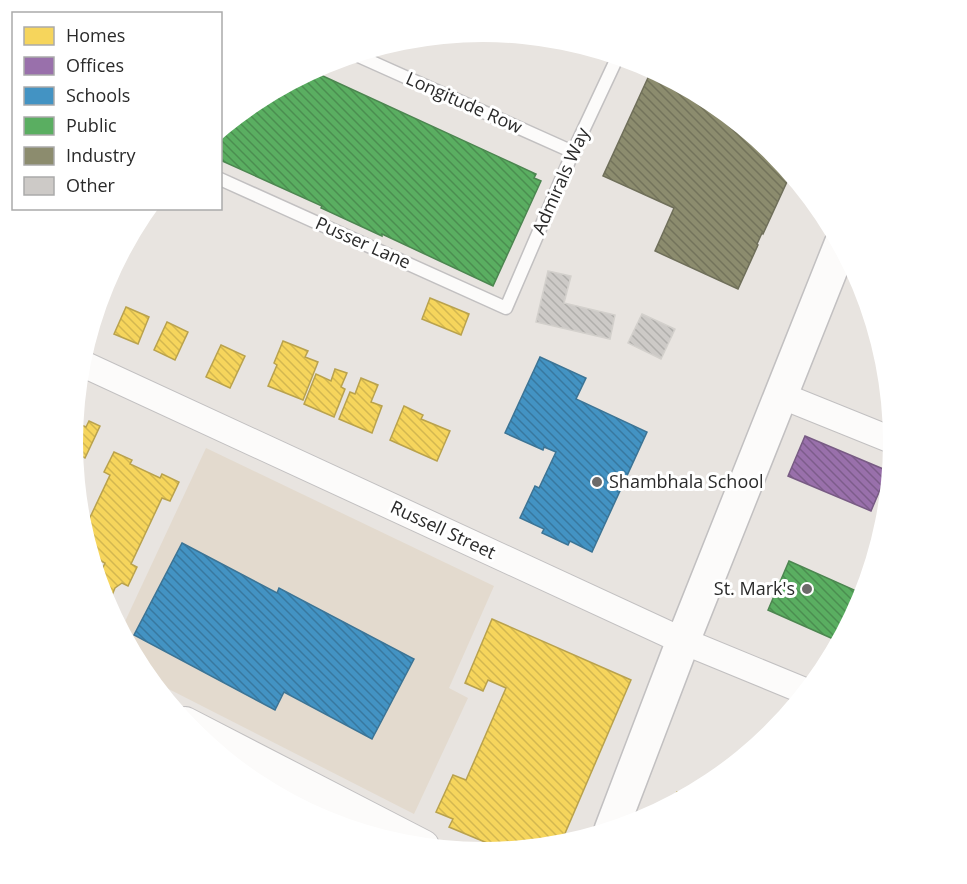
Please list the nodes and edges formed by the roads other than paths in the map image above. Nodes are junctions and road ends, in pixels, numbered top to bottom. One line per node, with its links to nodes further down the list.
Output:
1 (367, 60): 3 (lane, Longitude Row)
2 (614, 64): 3 (lane, Admirals Way)
3 (573, 152): 6 (lane, Admirals Way)
4 (222, 180): 6 (lane, Pusser Lane)
5 (837, 255): 8 (main road)
6 (506, 308)
7 (90, 367): 10 (street, Russell Street)
8 (780, 395): 9 (street); 10 (main road)
9 (884, 437)
10 (683, 641): 11 (street, Russell Street); 13 (main road)
11 (799, 689)
12 (215, 738): 14 (street)
13 (615, 820)
14 (395, 832)

